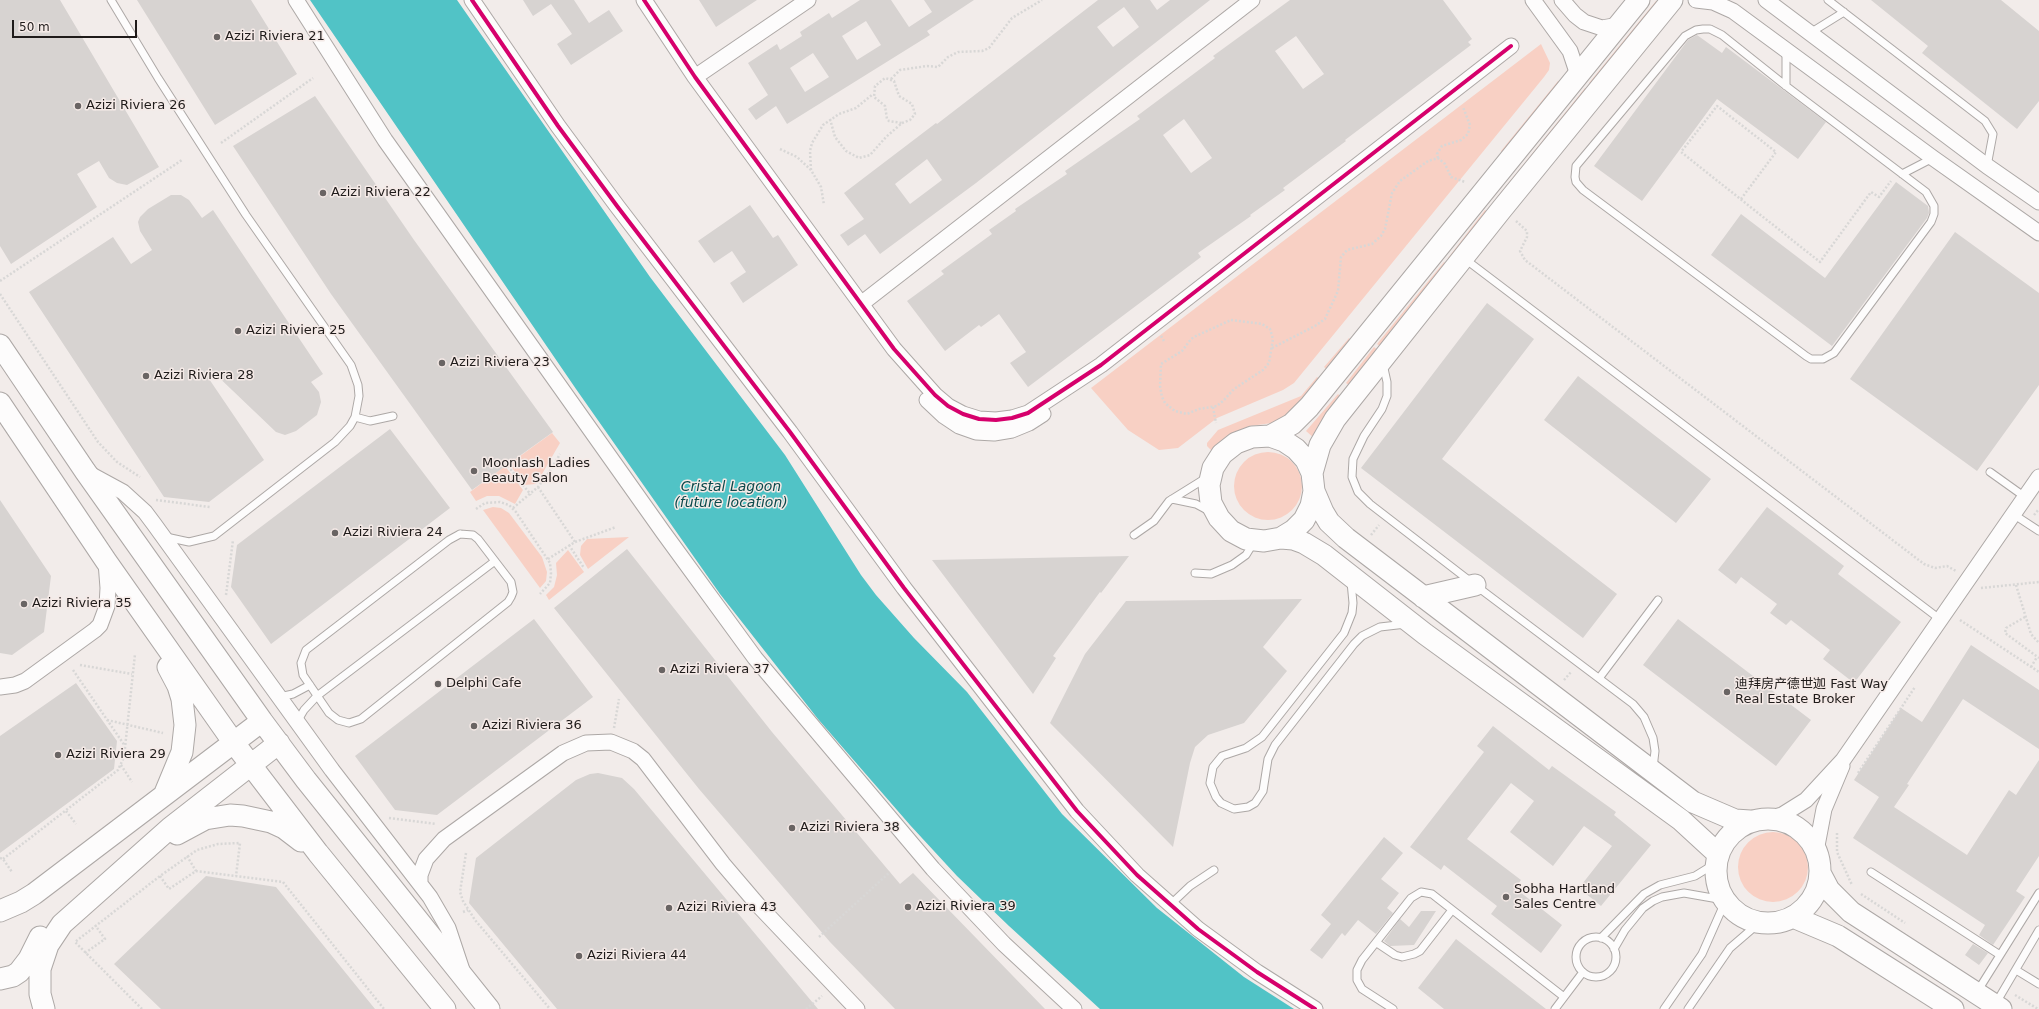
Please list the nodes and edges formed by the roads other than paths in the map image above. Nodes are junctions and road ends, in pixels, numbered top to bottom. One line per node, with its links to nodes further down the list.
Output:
1 (111, 0): 33 (lane)
2 (296, 0): 107 (street)
3 (472, 0): 85 (street)
4 (644, 0): 20 (street)
5 (808, 0): 20 (street)
6 (1252, 0): 28 (street)
7 (1533, 0): 19 (street)
8 (1562, 0): 15 (street)
9 (1639, 0): 15 (street)
10 (1696, 0): 18 (street)
11 (1766, 0): 16 (street)
12 (1828, 0): 14 (lane)
13 (1677, 1): 27 (street)
14 (1844, 12): 16 (lane); 23 (lane)
15 (1619, 25): 19 (street)
16 (1810, 33): 23 (street)
17 (1511, 46): 28 (street)
18 (1786, 49): 21 (lane); 22 (street)
19 (1578, 75): 34 (street)
20 (695, 77): 28 (street)
21 (1786, 86): 24 (lane); 24 (lane)
22 (1933, 158): 24 (lane); 26 (street)
23 (1987, 166): 25 (street)
24 (1900, 172)
25 (2039, 202)
26 (2039, 233)
27 (1463, 258): 30 (street); 56 (lane)
28 (861, 304)
29 (0, 345): 35 (street)
30 (1382, 360): 39 (street); 53 (lane)
31 (0, 403): 49 (street)
32 (393, 416): 33 (lane)
33 (355, 417): 46 (lane)
34 (1270, 436): 37 (street); 39 (street)
35 (84, 471): 46 (street); 64 (street)
36 (1990, 472): 40 (lane)
37 (1212, 474): 41 (lane); 43 (street)
38 (2039, 477): 40 (street)
39 (1313, 482): 47 (street); 54 (street)
40 (2025, 496): 42 (street)
41 (1172, 499): 43 (lane); 45 (lane)
42 (2013, 514): 44 (lane); 56 (street)
43 (1218, 516): 48 (street)
44 (2039, 531)
45 (1134, 535)
46 (162, 536): 63 (street)
47 (1281, 538): 48 (street); 52 (street)
48 (1255, 540): 51 (lane)
49 (106, 561): 57 (street); 61 (street)
50 (495, 561): 60 (lane); 62 (lane); 62 (lane)
51 (1195, 573)
52 (1350, 574): 58 (street); 58 (lane)
53 (1475, 585): 54 (street); 59 (lane)
54 (1423, 597): 70 (street)
55 (1658, 600): 59 (lane)
56 (1941, 620): 68 (street)
57 (149, 623): 66 (street); 71 (street)
58 (1412, 624): 77 (street)
59 (1600, 677): 70 (lane)
60 (310, 685): 62 (lane); 63 (lane)
61 (0, 687)
62 (317, 696): 65 (lane)
63 (279, 697): 65 (street)
64 (262, 721): 66 (street); 67 (street)
65 (297, 722): 81 (street)
66 (234, 742): 69 (street); 71 (street)
67 (279, 743): 69 (street); 98 (street)
68 (1843, 760): 72 (street); 74 (street)
69 (250, 765): 75 (street); 76 (street)
70 (1653, 772): 73 (street)
71 (164, 795): 87 (street)
72 (1772, 818): 73 (street); 74 (street)
73 (1750, 821): 77 (street)
74 (1816, 851): 80 (street)
75 (142, 852): 76 (street); 82 (street)
76 (318, 853): 104 (street)
77 (1717, 859): 84 (street); 91 (lane)
78 (1214, 870): 85 (lane)
79 (1871, 872): 94 (lane)
80 (1820, 873): 88 (street); 100 (street)
81 (420, 883): 98 (street); 106 (street)
82 (99, 890): 97 (street); 103 (street)
83 (2039, 893): 94 (lane)
84 (1725, 901): 89 (street); 93 (lane); 111 (lane)
85 (1170, 905): 108 (street)
86 (1452, 910): 92 (lane); 92 (lane); 101 (lane)
87 (3, 911)
88 (1793, 917): 89 (street); 113 (street)
89 (1759, 923): 112 (lane)
90 (2039, 930): 95 (lane)
91 (1601, 938): 93 (lane); 96 (lane)
92 (1377, 943): 109 (lane)
93 (1614, 949): 96 (lane)
94 (2000, 955): 100 (lane)
95 (2016, 970): 99 (lane); 102 (lane)
96 (1583, 972): 101 (lane)
97 (0, 979)
98 (464, 979): 105 (street)
99 (2039, 984)
100 (1976, 994): 102 (street)
101 (1564, 997): 110 (lane)
102 (2000, 1001)
103 (44, 1009)
104 (445, 1009)
105 (489, 1009)
106 (857, 1009)
107 (1074, 1009)
108 (1315, 1009)
109 (1393, 1009)
110 (1555, 1009)
111 (1664, 1009)
112 (1688, 1009)
113 (1953, 1009)

